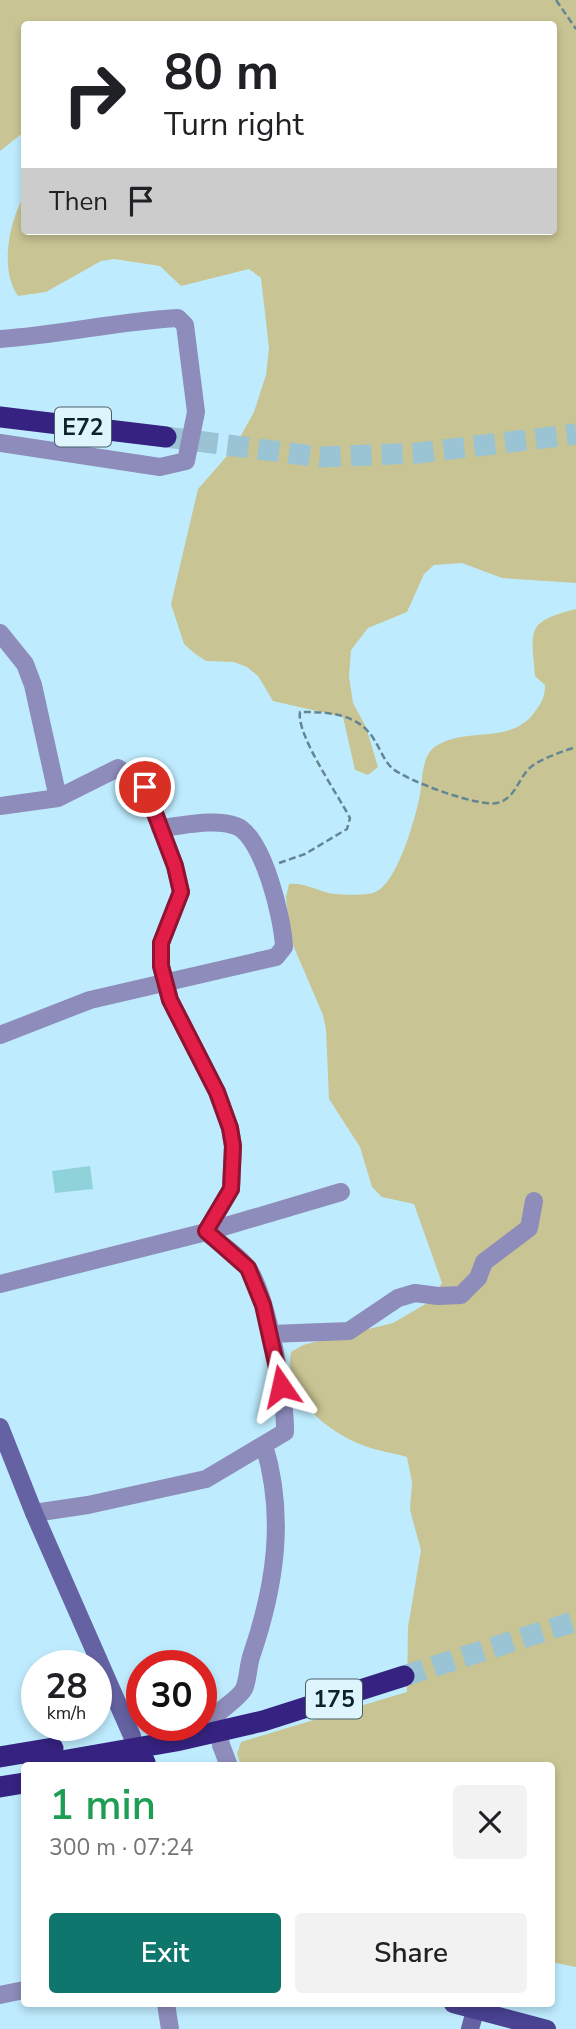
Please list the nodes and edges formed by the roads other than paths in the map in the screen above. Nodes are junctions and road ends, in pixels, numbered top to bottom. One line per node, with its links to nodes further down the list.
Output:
1 (0, 338): 4 (street)
2 (0, 417): 3 (highway, E72)
3 (166, 437)
4 (0, 443)
5 (0, 633): 6 (street)
6 (58, 798): 7 (street); 8 (street)
7 (0, 806)
8 (160, 828): 9 (street); 9 (street)
9 (166, 982): 10 (street); 13 (street)
10 (0, 1035)
11 (341, 1192): 13 (street)
12 (534, 1201): 15 (street)
13 (206, 1231): 14 (street); 15 (street)
14 (0, 1284)
15 (271, 1334): 17 (street)
16 (0, 1427): 18 (street)
17 (264, 1445): 18 (street); 26 (street)
18 (34, 1513): 20 (street)
19 (404, 1676): 24 (highway, 175)
20 (126, 1722)
21 (126, 1737): 23 (highway)
22 (134, 1741): 25 (main road)
23 (0, 1757)
24 (56, 1762)
25 (145, 1762)
26 (227, 1762)
27 (21, 1768): 28 (highway)
28 (0, 1771)
29 (21, 1784): 30 (highway)
30 (0, 1787)
31 (21, 1991): 32 (street)
32 (0, 1995)
33 (166, 2007): 36 (street)
34 (462, 2007): 35 (main road)
35 (475, 2011): 37 (street); 38 (main road)
36 (170, 2029)
37 (470, 2029)
38 (547, 2029)

